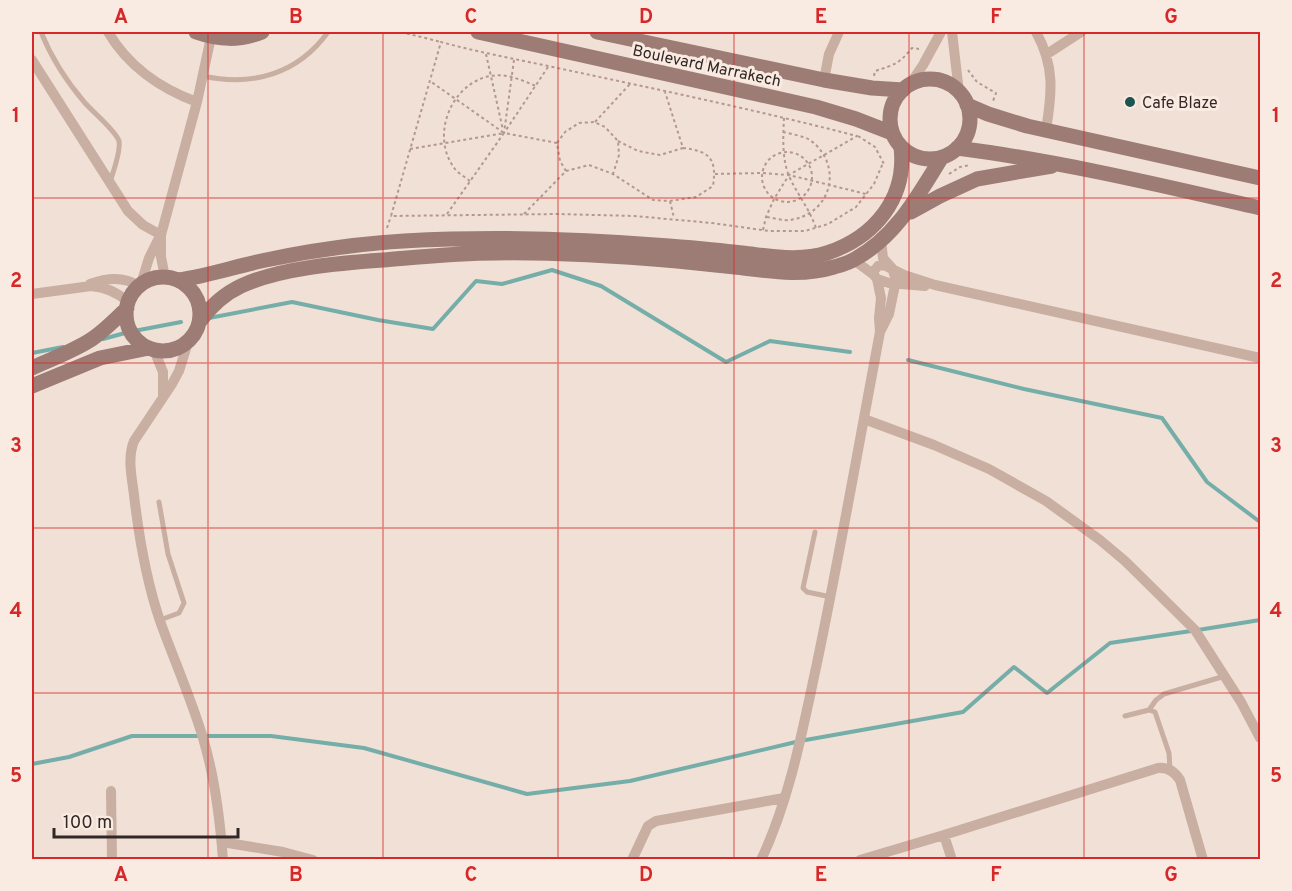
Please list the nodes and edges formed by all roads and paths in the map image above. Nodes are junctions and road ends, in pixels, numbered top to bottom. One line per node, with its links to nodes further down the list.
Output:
1 (41, 32): 70 (lane)
2 (108, 32): 36 (street)
3 (196, 32): 15 (street)
4 (262, 32): 15 (street)
5 (328, 32): 24 (lane)
6 (401, 32): 16 (path)
7 (478, 32): 41 (street, Boulevard Marrakech)
8 (597, 32): 14 (street, Boulevard Marrakech)
9 (839, 32): 27 (street)
10 (941, 32): 17 (street)
11 (952, 32): 19 (street)
12 (1036, 32): 20 (street)
13 (1081, 32): 20 (street)
14 (620, 34): 27 (street, Boulevard Marrakech)
15 (211, 37): 24 (street)
16 (441, 42): 18 (path); 28 (path)
17 (930, 51): 31 (path); 32 (street)
18 (486, 54): 22 (path); 25 (path)
19 (954, 54): 34 (street); 38 (path)
20 (1047, 54): 42 (street)
21 (32, 60): 70 (street)
22 (514, 60): 23 (path); 26 (path)
23 (549, 67): 29 (path); 30 (path)
24 (203, 76): 36 (street)
25 (491, 76): 26 (path); 35 (path); 44 (path)
26 (512, 76): 30 (path); 44 (path)
27 (824, 80): 31 (street, Boulevard Marrakech)
28 (430, 81): 35 (path); 52 (path)
29 (630, 84): 33 (path); 40 (path)
30 (536, 86): 44 (path)
31 (872, 87): 32 (street, Boulevard Marrakech)
32 (906, 87): 34 (street, Boulevard Marrakech); 45 (street)
33 (665, 92): 39 (path); 50 (path)
34 (959, 92): 37 (street)
35 (456, 99): 44 (path); 47 (path)
36 (197, 102): 85 (street)
37 (967, 105): 38 (street); 51 (street)
38 (988, 114): 42 (street)
39 (784, 118): 41 (path); 43 (path)
40 (594, 122): 46 (path); 48 (path)
41 (859, 128): 45 (street, Boulevard Marrakech); 55 (path); 58 (path)
42 (1046, 130): 67 (street)
43 (783, 132): 53 (path); 55 (path)
44 (504, 133): 47 (path); 48 (path); 68 (path)
45 (892, 133): 49 (street)
46 (618, 141): 50 (path); 63 (path)
47 (445, 143): 52 (path); 68 (path)
48 (557, 143): 61 (path)
49 (901, 147): 56 (street); 59 (street)
50 (683, 148): 64 (path)
51 (957, 148): 54 (street); 56 (street)
52 (410, 149): 79 (path)
53 (784, 152): 57 (path); 62 (path); 65 (path)
54 (982, 152): 60 (street); 66 (path)
55 (824, 154): 57 (path); 71 (path)
56 (942, 157): 66 (street)
57 (809, 164): 65 (path); 69 (path)
58 (883, 164): 59 (path); 72 (path)
59 (902, 164): 90 (street)
60 (1058, 164): 76 (street); 81 (street)
61 (566, 171): 63 (path); 78 (path)
62 (762, 173): 64 (path); 65 (path); 74 (path)
63 (613, 174): 75 (path)
64 (715, 174): 75 (path)
65 (789, 175): 69 (path); 73 (path); 74 (path)
66 (929, 177): 81 (street)
67 (1260, 178)
68 (470, 181): 79 (path)
69 (813, 181): 71 (path); 73 (path)
70 (110, 184): 85 (street)
71 (829, 184): 72 (path); 77 (path)
72 (866, 194): 83 (path)
73 (802, 198): 74 (path); 77 (path)
74 (774, 199): 80 (path)
75 (670, 201): 82 (path)
76 (1260, 208)
77 (811, 213): 80 (path); 83 (path)
78 (524, 214): 79 (path); 82 (path)
79 (446, 215)
80 (765, 217): 84 (path)
81 (903, 217): 86 (street)
82 (674, 220): 84 (path)
83 (816, 228): 84 (path)
84 (763, 230)
85 (161, 235): 90 (street); 92 (street)
86 (881, 240): 87 (street); 88 (street)
87 (854, 260): 89 (street); 97 (street)
88 (892, 268): 89 (street); 91 (street); 93 (street)
89 (875, 277): 91 (street); 98 (street)
90 (171, 278): 92 (street); 97 (street)
91 (895, 284): 93 (street); 98 (street)
92 (140, 285): 94 (street); 96 (street)
93 (935, 285): 101 (street)
94 (84, 286): 95 (street); 96 (street)
95 (32, 294)
96 (128, 305): 100 (street); 102 (street)
97 (200, 321): 99 (street)
98 (880, 332): 105 (street)
99 (188, 342): 100 (street); 104 (street)
100 (151, 349): 103 (street); 104 (street)
101 (1260, 358)
102 (32, 368)
103 (32, 386)
104 (163, 397): 109 (street)
105 (864, 419): 108 (street); 110 (street)
106 (159, 502): 109 (lane)
107 (814, 532): 108 (lane)
108 (831, 597): 116 (street)
109 (160, 620): 118 (street)
110 (1225, 676): 111 (lane); 113 (street)
111 (1149, 710): 112 (lane); 114 (lane)
112 (1125, 716)
113 (1260, 738)
114 (1170, 770): 117 (street); 126 (street)
115 (111, 791): 119 (street)
116 (784, 798): 122 (street); 123 (street)
117 (944, 835): 124 (street); 125 (street)
118 (222, 842): 120 (street); 121 (street)
119 (112, 860)
120 (223, 860)
121 (313, 860)
122 (632, 860)
123 (760, 860)
124 (860, 860)
125 (952, 860)
126 (1203, 860)

